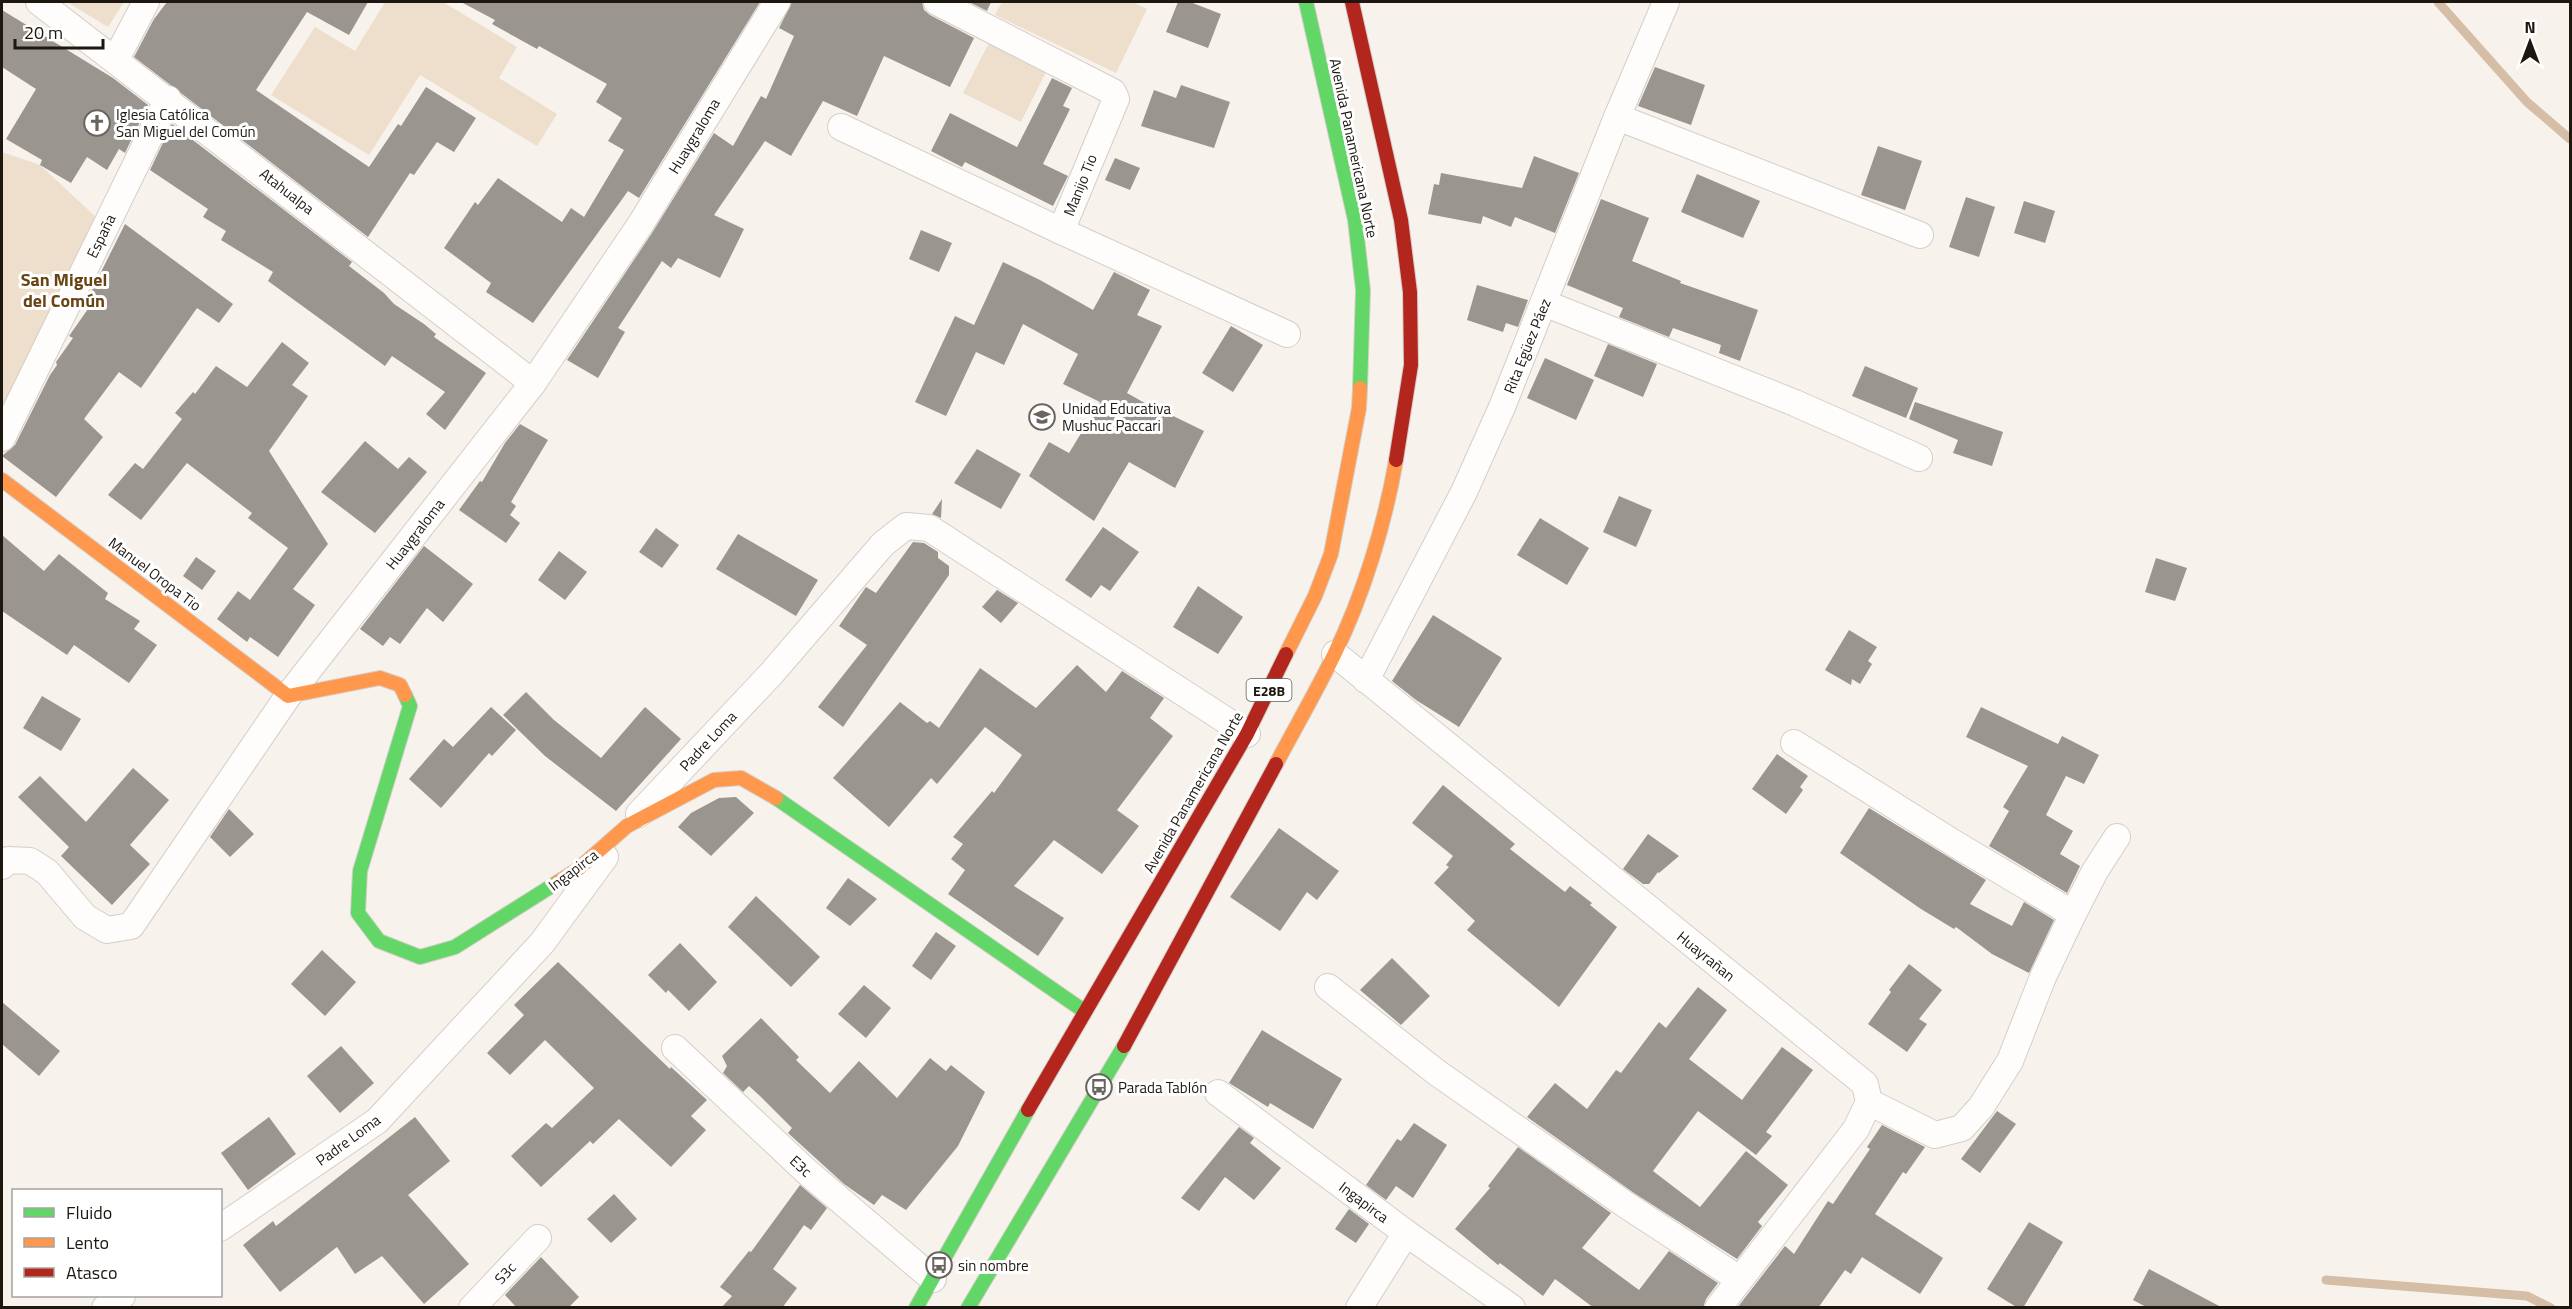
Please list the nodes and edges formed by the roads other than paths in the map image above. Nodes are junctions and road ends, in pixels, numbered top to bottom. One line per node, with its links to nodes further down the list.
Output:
1 (39, 2): 8 (street, Atahualpa)
2 (146, 2): 8 (street)
3 (777, 2): 16 (street, Huaygraloma)
4 (937, 2): 12 (street, Manijo Tio)
5 (1306, 2): 23 (main road, Avenida Panamericana Norte / E28B)
6 (1352, 2): 20 (main road, Avenida Panamericana Norte / E28B)
7 (1666, 2): 10 (street, Rita Egüez Páez)
8 (116, 59): 9 (street, Atahualpa)
9 (168, 99): 16 (street, Atahualpa); 17 (street, España)
10 (1617, 117): 13 (street); 14 (street, Rita Egüez Páez)
11 (842, 127): 12 (street)
12 (1061, 231): 15 (street, Manijo Tio)
13 (1920, 235)
14 (1544, 303): 18 (street); 21 (street, Rita Egüez Páez)
15 (1287, 334)
16 (533, 383): 22 (street, Huaygraloma)
17 (2, 438)
18 (1919, 458)
19 (2, 480): 22 (main road, Manuel Oropa Tio)
20 (1335, 654): 21 (street, Huayrañan); 43 (main road, Avenida Panamericana Norte / E28B)
21 (1366, 680): 33 (street, Huayrañan)
22 (288, 696): 25 (main road, Ingapirca); 27 (street, Huaygraloma)
23 (1247, 734): 25 (street, Padre Loma); 30 (main road, Avenida Panamericana Norte / E28B)
24 (1794, 743): 28 (street)
25 (627, 826): 30 (main road, Ingapirca); 34 (street, Padre Loma)
26 (2117, 837): 28 (street)
27 (2, 866)
28 (2073, 914): 33 (street)
29 (1328, 987): 38 (street)
30 (1084, 1011): 37 (main road, Avenida Panamericana Norte / E28B)
31 (675, 1048): 37 (street, E3c)
32 (1218, 1093): 35 (street, Ingapirca)
33 (1869, 1102): 38 (street)
34 (222, 1227)
35 (1406, 1233): 44 (street); 45 (street, Ingapirca)
36 (538, 1238): 40 (street, S3c)
37 (933, 1279): 42 (main road, Avenida Panamericana Norte / E28B)
38 (1739, 1279): 46 (street)
39 (121, 1297): 41 (street)
40 (476, 1306)
41 (105, 1308)
42 (916, 1308)
43 (968, 1308)
44 (1359, 1308)
45 (1512, 1308)
46 (1718, 1308)

